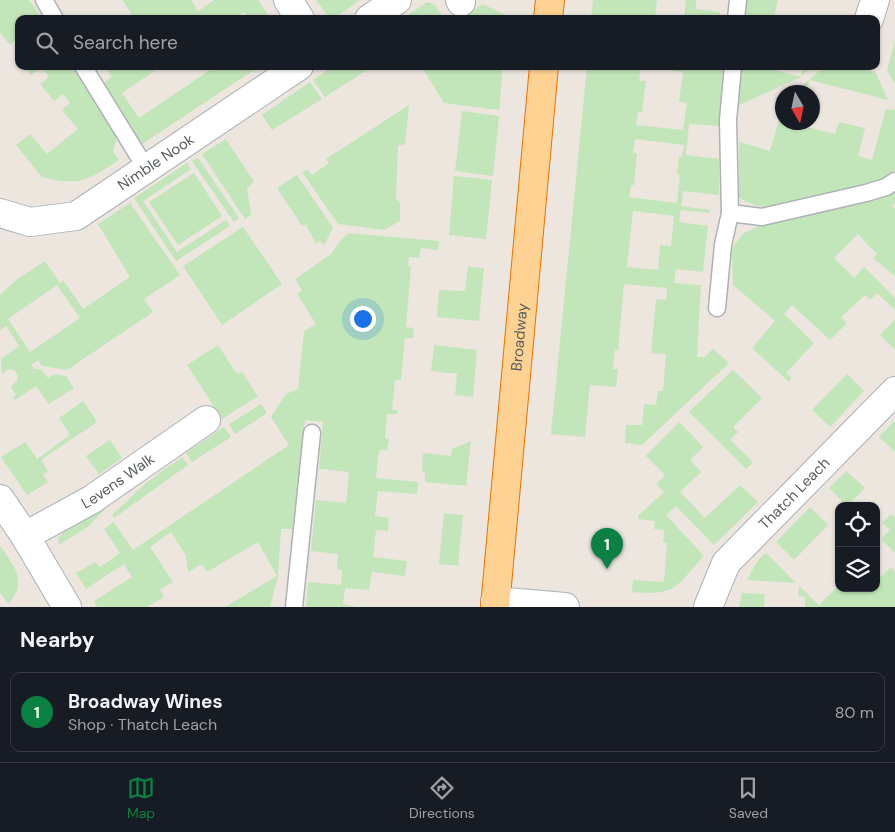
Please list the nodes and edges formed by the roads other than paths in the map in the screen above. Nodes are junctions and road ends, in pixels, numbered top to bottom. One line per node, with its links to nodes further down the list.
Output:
1 (44, 0): 7 (lane)
2 (288, 0): 8 (street)
3 (397, 0): 9 (street)
4 (550, 0): 10 (highway)
5 (738, 0): 11 (lane)
6 (875, 0): 12 (street)
7 (53, 15)
8 (297, 15)
9 (375, 15)
10 (548, 15)
11 (736, 15)
12 (870, 15)
13 (85, 70): 17 (lane)
14 (293, 70): 17 (street, Nimble Nook)
15 (544, 70): 28 (highway, Broadway)
16 (732, 70): 20 (lane)
17 (147, 170): 19 (street, Nimble Nook)
18 (895, 181): 20 (lane)
19 (0, 213)
20 (730, 213): 21 (lane)
21 (717, 308)
22 (895, 391): 31 (street, Thatch Leach)
23 (206, 420): 26 (street, Levens Walk)
24 (312, 433): 29 (lane)
25 (0, 499): 26 (street)
26 (25, 536): 27 (street)
27 (59, 604)
28 (495, 604): 30 (street)
29 (294, 607)
30 (565, 607)
31 (708, 607)

